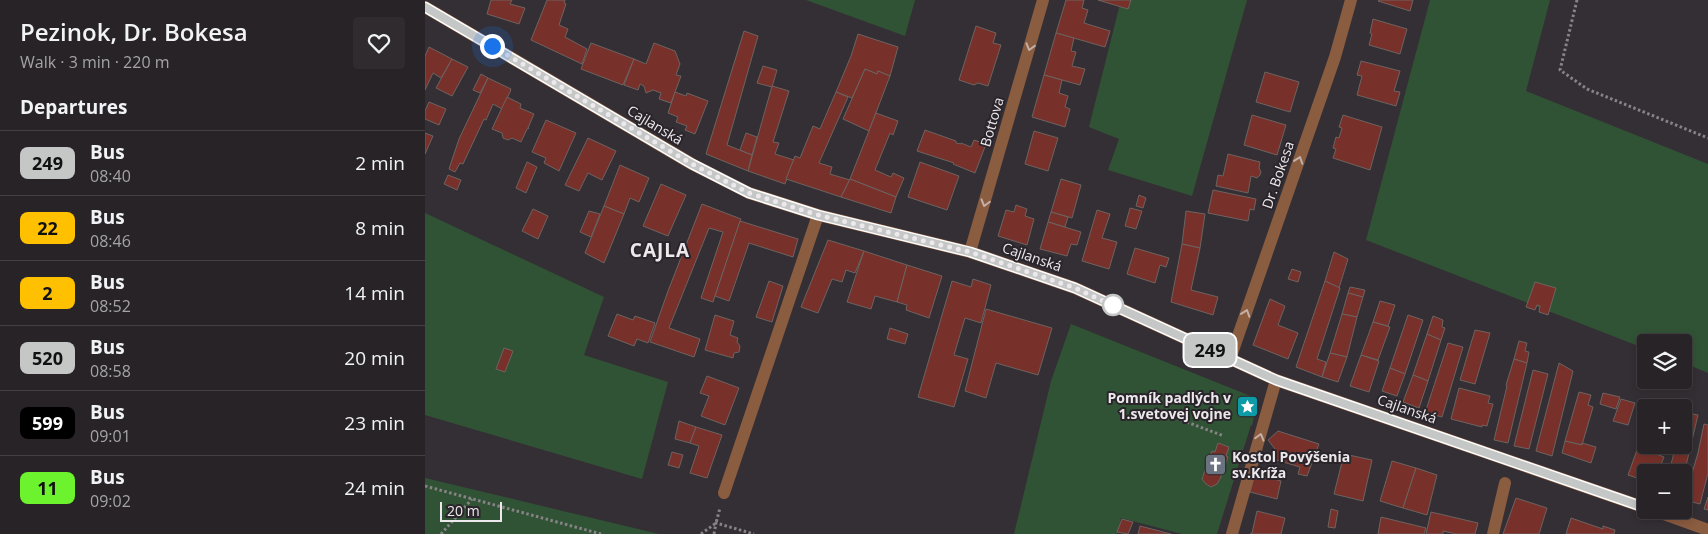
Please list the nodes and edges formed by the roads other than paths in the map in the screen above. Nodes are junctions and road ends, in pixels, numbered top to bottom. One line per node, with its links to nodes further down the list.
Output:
1 (1043, 0): 5 (street, Bottova, one-way to 5)
2 (1351, 0): 6 (street, Dr. Bokesa, one-way to 2)
3 (425, 7): 4 (street, Cajlanská)
4 (818, 215): 5 (street, Cajlanská); 9 (street)
5 (970, 252): 6 (street, Cajlanská)
6 (1230, 359): 7 (street, Cajlanská)
7 (1276, 380): 10 (street, Cajlanská); 13 (street, one-way to 7)
8 (1505, 483): 14 (street)
9 (724, 493)
10 (1637, 505)
11 (1678, 519): 12 (street)
12 (1708, 530)
13 (1232, 534)
14 (1493, 534)

